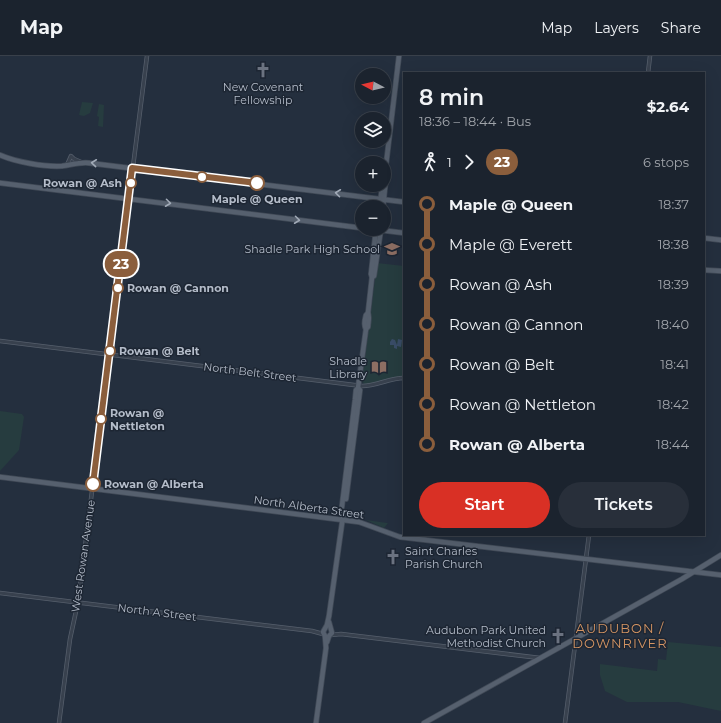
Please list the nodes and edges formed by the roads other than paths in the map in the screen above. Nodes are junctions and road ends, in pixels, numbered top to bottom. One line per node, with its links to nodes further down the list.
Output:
1 (147, 56): 9 (street, West Rowan Avenue)
2 (399, 56): 6 (main road)
3 (650, 56): 4 (street)
4 (648, 72)
5 (0, 155): 8 (main road)
6 (386, 156)
7 (81, 162): 8 (main road); 8 (street); 9 (main road, one-way to 7)
8 (67, 165)
9 (132, 168): 13 (street, West Rowan Avenue); 14 (main road, one-way to 9)
10 (0, 183): 13 (main road)
11 (382, 192): 14 (main road)
12 (383, 192): 14 (main road)
13 (129, 199): 16 (main road, one-way to 16); 27 (street, West Rowan Avenue)
14 (382, 199): 15 (main road)
15 (403, 202)
16 (355, 227)
17 (391, 231): 18 (main road)
18 (403, 233)
19 (377, 236): 25 (main road)
20 (378, 236): 25 (main road)
21 (705, 238): 22 (main road)
22 (721, 240)
23 (705, 270): 24 (main road)
24 (721, 271)
25 (373, 276): 29 (main road)
26 (0, 341): 27 (street, North Belt Street)
27 (109, 354): 29 (street, North Belt Street); 34 (street, West Rowan Avenue)
28 (403, 378): 29 (street, North Belt Street)
29 (358, 387): 30 (main road); 31 (main road)
30 (348, 458): 31 (main road); 32 (main road)
31 (350, 468): 32 (main road); 35 (main road)
32 (346, 476): 35 (main road)
33 (0, 477): 34 (main road, North Alberta Street)
34 (93, 489): 35 (main road, North Alberta Street); 46 (street, West Rowan Avenue)
35 (342, 518): 38 (main road, North Alberta Street); 47 (main road)
36 (589, 536): 38 (street)
37 (721, 555): 39 (main road)
38 (586, 559): 40 (main road, North Alberta Street); 48 (street)
39 (704, 565): 40 (main road, North Alberta Street); 41 (main road)
40 (685, 570): 41 (main road, North Alberta Street)
41 (694, 572): 42 (main road, North Alberta Street); 44 (main road)
42 (708, 573): 43 (main road, North Alberta Street); 44 (main road)
43 (721, 575)
44 (682, 579): 48 (main road)
45 (0, 593): 46 (street, North A Street)
46 (78, 602): 47 (street, North A Street); 50 (street, West Rowan Avenue)
47 (327, 632): 49 (street, North A Street); 51 (main road)
48 (576, 638): 49 (main road); 53 (street)
49 (541, 658): 52 (main road)
50 (59, 723)
51 (316, 723)
52 (424, 723)
53 (565, 723)

